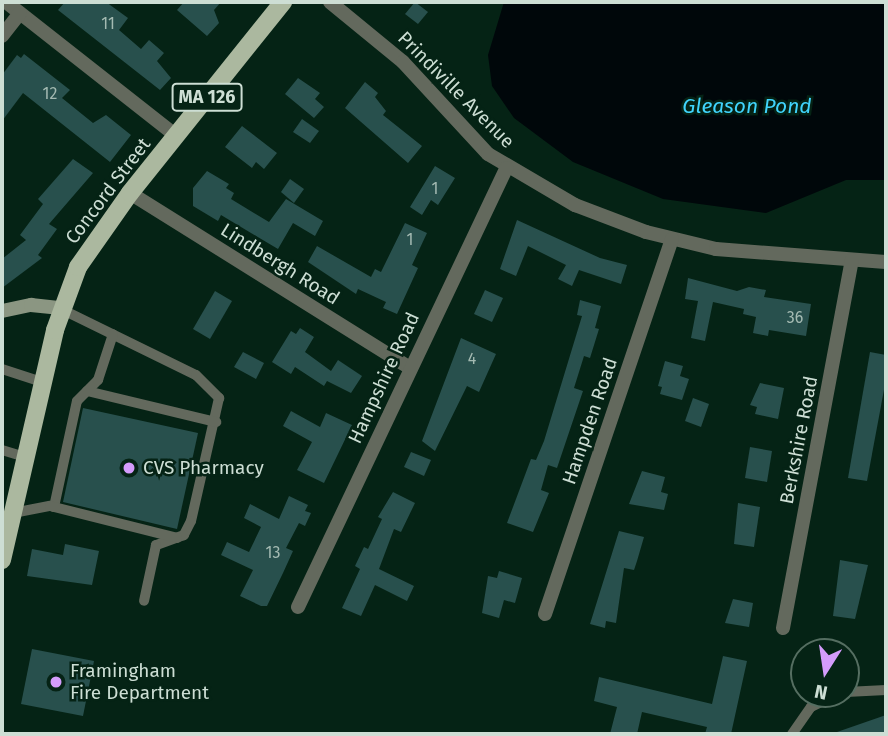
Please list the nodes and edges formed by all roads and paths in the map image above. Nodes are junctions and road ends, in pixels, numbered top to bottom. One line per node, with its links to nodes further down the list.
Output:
1 (6, 2): 4 (street)
2 (283, 2): 6 (main road, Concord Street / MA 126)
3 (330, 2): 7 (street, Prindiville Avenue)
4 (20, 13): 5 (street); 6 (street)
5 (2, 36)
6 (176, 136): 8 (main road, Concord Street / MA 126)
7 (506, 168): 9 (street, Prindiville Avenue); 15 (street, Hampshire Road)
8 (130, 193): 12 (main road, Concord Street / MA 126); 15 (street, Lindbergh Road)
9 (672, 239): 10 (street, Prindiville Avenue); 28 (street, Hampden Road)
10 (852, 260): 11 (street, Prindiville Avenue); 29 (street, Berkshire Road)
11 (886, 262)
12 (61, 309): 13 (main road); 14 (lane); 17 (main road, Concord Street / MA 126)
13 (2, 312)
14 (113, 334): 18 (lane); 19 (lane)
15 (410, 368): 27 (street, Hampshire Road)
16 (2, 369): 17 (lane)
17 (43, 382): 21 (main road, Concord Street / MA 126)
18 (87, 391): 19 (lane); 22 (lane)
19 (216, 422): 24 (lane)
20 (2, 450): 21 (lane)
21 (25, 457): 23 (main road, Concord Street / MA 126)
22 (54, 507): 23 (lane); 24 (lane)
23 (13, 513): 25 (main road, Concord Street / MA 126)
24 (177, 538): 26 (lane)
25 (2, 560)
26 (144, 601)
27 (298, 607)
28 (545, 614)
29 (783, 628)
30 (886, 690): 31 (lane)
31 (860, 691)
32 (810, 708): 33 (lane)
33 (792, 734)

